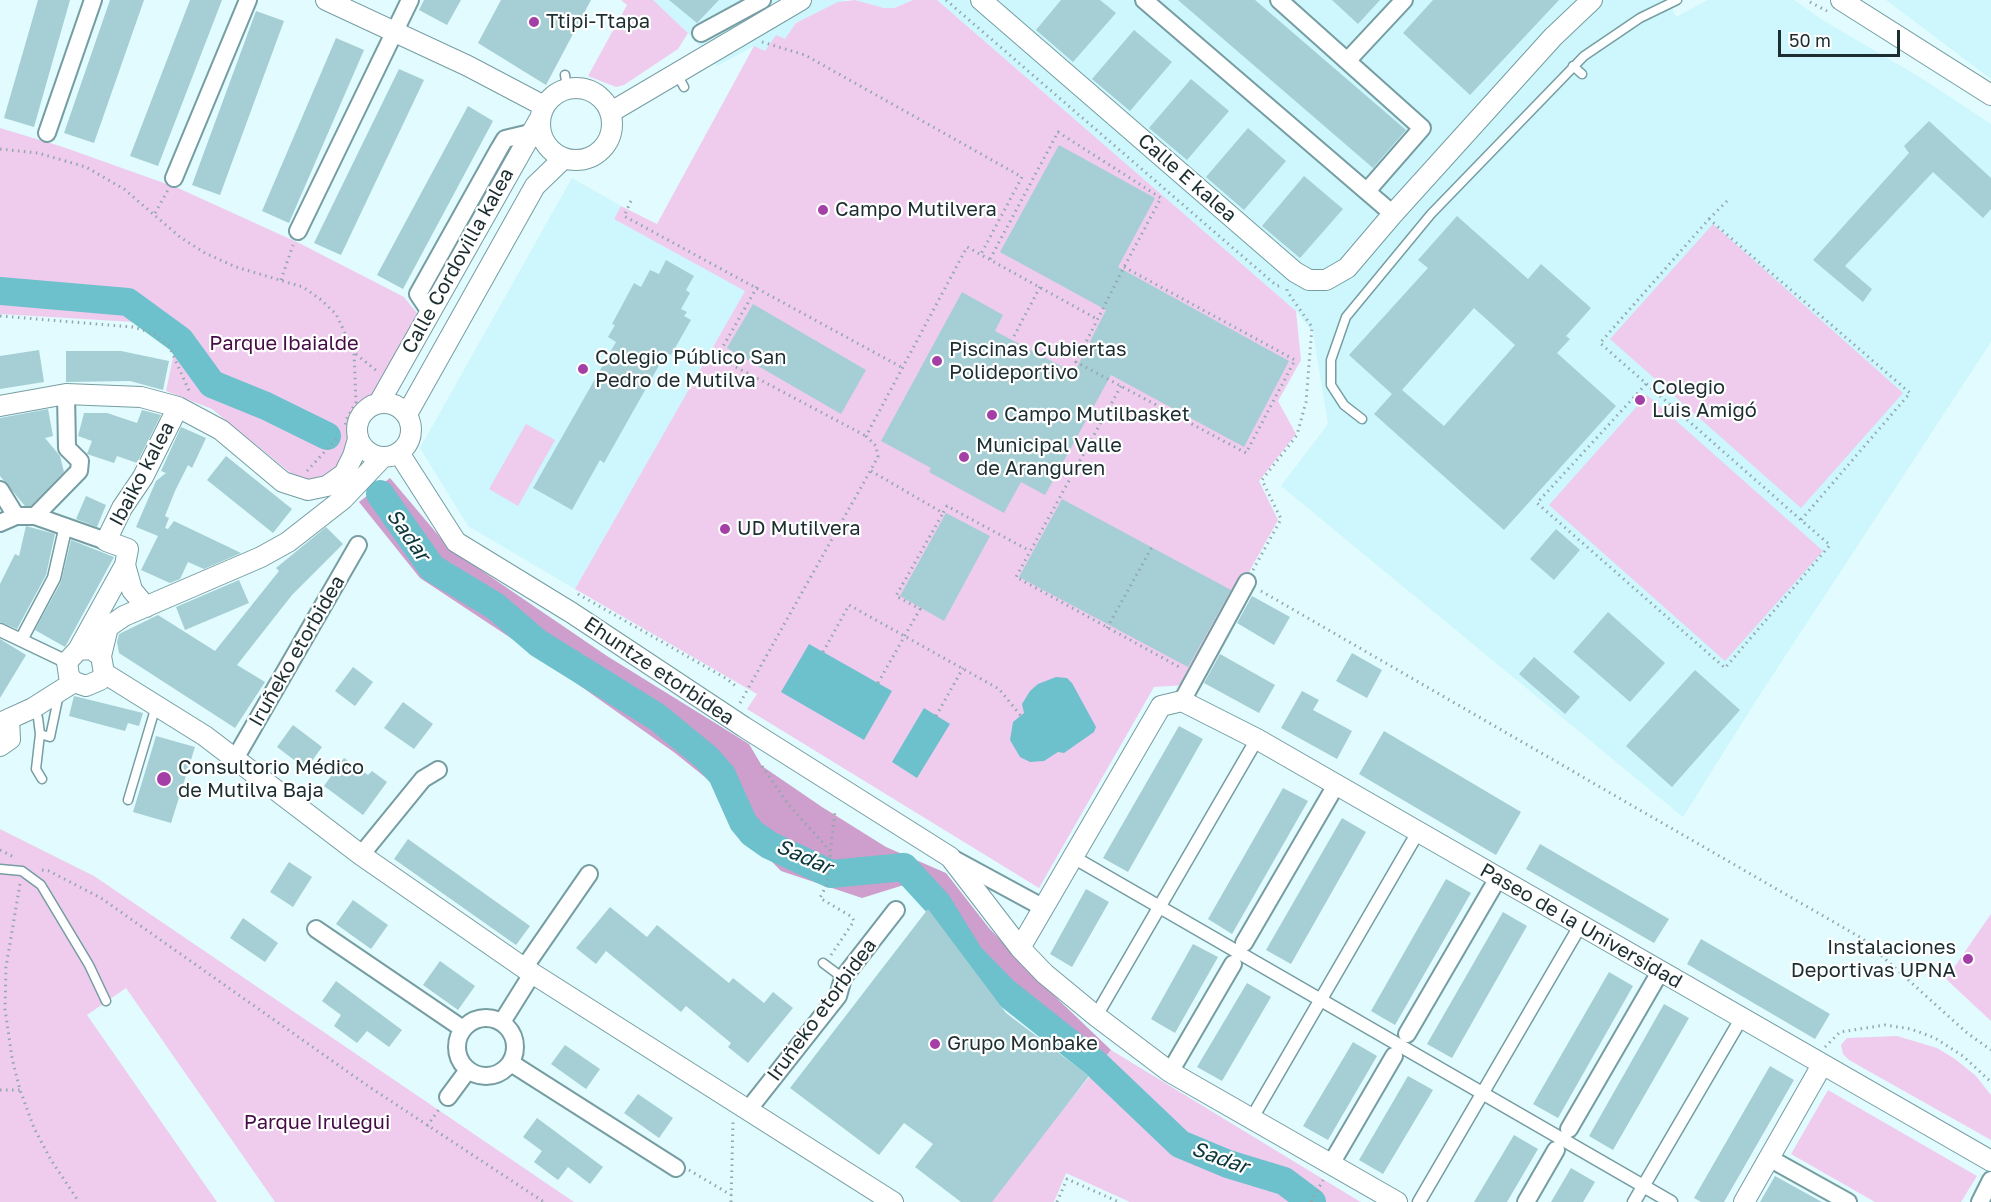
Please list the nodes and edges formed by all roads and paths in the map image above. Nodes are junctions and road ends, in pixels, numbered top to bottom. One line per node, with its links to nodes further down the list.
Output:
1 (93, 0): 24 (street)
2 (248, 0): 27 (street)
3 (326, 0): 15 (street)
4 (410, 0): 15 (street)
5 (762, 0): 16 (street)
6 (801, 0): 22 (street)
7 (946, 0): 38 (path, Calle E kalea)
8 (981, 0): 38 (street, Calle E kalea)
9 (1144, 0): 28 (street)
10 (1279, 0): 18 (street)
11 (1404, 0): 18 (street)
12 (1592, 0): 32 (street, Calle E kalea)
13 (1677, 0): 19 (lane)
14 (1841, 0): 21 (street)
15 (394, 31): 23 (street); 34 (street)
16 (701, 33)
17 (755, 38): 35 (path)
18 (1348, 60): 28 (street)
19 (1574, 66): 20 (lane); 55 (lane)
20 (1582, 74)
21 (1991, 95)
22 (611, 112): 23 (street); 26 (street)
23 (538, 120): 26 (street); 51 (street, Calle Cordovilla kalea)
24 (47, 134)
25 (0, 149): 31 (path)
26 (564, 158): 54 (street, Calle Cordovilla kalea)
27 (174, 178): 31 (path)
28 (1367, 191): 32 (street)
29 (631, 201): 40 (path)
30 (1727, 201): 33 (path)
31 (154, 214): 39 (path)
32 (1393, 214): 38 (street, Calle E kalea)
33 (1709, 219): 48 (path); 65 (path)
34 (298, 231): 39 (path)
35 (981, 254): 36 (path); 46 (path)
36 (990, 260): 37 (path); 41 (path)
37 (1124, 267): 43 (path); 49 (path)
38 (1291, 278): 72 (path)
39 (281, 280): 45 (path)
40 (757, 287): 46 (path); 56 (path)
41 (1040, 287): 43 (path); 44 (path)
42 (0, 316): 52 (path)
43 (1097, 319): 49 (path)
44 (1014, 336)
45 (354, 352): 47 (path); 60 (path)
46 (903, 368): 56 (path)
47 (382, 375)
48 (1646, 384): 65 (path); 65 (path)
49 (1121, 386): 70 (path)
50 (66, 394): 52 (street); 53 (street); 63 (street)
51 (379, 403): 54 (street); 57 (street)
52 (186, 405): 57 (street); 67 (street, Ibaiko kalea)
53 (0, 406)
54 (407, 414): 58 (street)
55 (1362, 419)
56 (866, 436): 59 (path)
57 (358, 439): 58 (street)
58 (390, 456): 74 (street); 107 (street, Ehuntze etorbidea)
59 (871, 471): 62 (path); 90 (path)
60 (303, 476)
61 (0, 490): 64 (street)
62 (943, 513): 70 (path); 77 (path)
63 (35, 516): 64 (street); 66 (street)
64 (8, 519)
65 (1801, 520)
66 (66, 525): 67 (street); 78 (street)
67 (106, 541): 71 (street)
68 (358, 545): 97 (street, Iruñeko etorbidea)
69 (1152, 547): 75 (path)
70 (1030, 551): 75 (path)
71 (125, 565): 74 (street); 80 (street)
72 (1246, 582): 87 (street); 132 (path)
73 (571, 590): 85 (path, Ehuntze etorbidea)
74 (146, 607): 81 (street)
75 (1107, 628): 83 (path)
76 (0, 630): 78 (street)
77 (905, 637): 79 (path); 82 (path); 84 (path)
78 (21, 640): 80 (street)
79 (823, 652)
80 (72, 656): 81 (street); 86 (street)
81 (103, 665): 86 (street); 88 (street)
82 (963, 668): 91 (path); 92 (path)
83 (1185, 670)
84 (878, 683)
85 (737, 687)
86 (67, 688): 89 (street); 94 (lane)
87 (1178, 701): 95 (street, Paseo de la Universidad); 108 (street)
88 (156, 705): 97 (street); 102 (lane)
89 (33, 708): 93 (street); 94 (lane)
90 (737, 708)
91 (936, 716)
92 (1020, 716)
93 (5, 721): 96 (street)
94 (40, 734): 100 (lane)
95 (1257, 739): 101 (street, Paseo de la Universidad); 114 (street)
96 (0, 746)
97 (236, 758): 106 (street)
98 (762, 766): 105 (path)
99 (438, 771): 106 (street)
100 (42, 779)
101 (1336, 785): 104 (street, Paseo de la Universidad); 120 (street)
102 (128, 800)
103 (835, 811): 105 (path)
104 (1418, 832): 113 (street, Paseo de la Universidad); 125 (street)
105 (830, 851): 121 (path, Iruñeko etorbidea)
106 (361, 855): 122 (street)
107 (950, 857): 115 (street, Ehuntze etorbidea); 119 (street, Ehuntze etorbidea)
108 (1073, 857): 114 (street); 115 (street)
109 (0, 869): 111 (lane)
110 (40, 870): 144 (path)
111 (22, 871): 126 (lane); 138 (path)
112 (589, 874): 122 (street)
113 (1498, 878): 117 (street, Paseo de la Universidad); 131 (street)
114 (1159, 907): 120 (street); 127 (street)
115 (1044, 908): 119 (street)
116 (896, 909): 124 (street, Iruñeko etorbidea)
117 (1580, 926): 123 (street, Paseo de la Universidad); 140 (street)
118 (316, 929): 130 (street)
119 (1020, 948): 127 (street, Ehuntze etorbidea)
120 (1239, 953): 125 (street); 136 (street)
121 (823, 964): 124 (lane)
122 (528, 971): 129 (street); 142 (street)
123 (1660, 972): 128 (street, Paseo de la Universidad); 145 (street)
124 (843, 978): 142 (street, Iruñeko etorbidea)
125 (1321, 1000): 131 (street); 143 (street)
126 (106, 1001)
127 (1096, 1016): 136 (street, Ehuntze etorbidea)
128 (1741, 1018): 133 (street, Paseo de la Universidad); 151 (street)
129 (502, 1022): 130 (street); 134 (street)
130 (463, 1029): 135 (street)
131 (1400, 1045): 140 (street); 149 (street)
132 (1991, 1050)
133 (1823, 1057): 137 (path); 146 (street); 147 (street, Paseo de la Universidad)
134 (511, 1063): 135 (street); 148 (street)
135 (468, 1070): 141 (street)
136 (1170, 1072): 143 (street, Ehuntze etorbidea)
137 (1991, 1082)
138 (20, 1089): 139 (path); 153 (path)
139 (0, 1090)
140 (1482, 1093): 145 (street); 161 (street)
141 (448, 1097): 144 (path)
142 (740, 1110): 152 (path); 156 (street)
143 (1252, 1118): 149 (street, Ehuntze etorbidea)
144 (427, 1126): 154 (path)
145 (1562, 1139): 151 (street); 162 (street)
146 (1769, 1158): 165 (street); 166 (street)
147 (1989, 1164)
148 (676, 1168): 152 (path)
149 (1329, 1169): 159 (path); 160 (street, Ehuntze etorbidea)
150 (1991, 1180): 167 (street)
151 (1643, 1186): 163 (street); 164 (street)
152 (731, 1195): 155 (path)
153 (79, 1202)
154 (544, 1202)
155 (731, 1202)
156 (893, 1202)
157 (1057, 1202): 158 (path)
158 (1119, 1202)
159 (1311, 1202)
160 (1397, 1202)
161 (1419, 1202)
162 (1526, 1202)
163 (1634, 1202)
164 (1671, 1202)
165 (1744, 1202)
166 (1848, 1202)
167 (1980, 1202)

